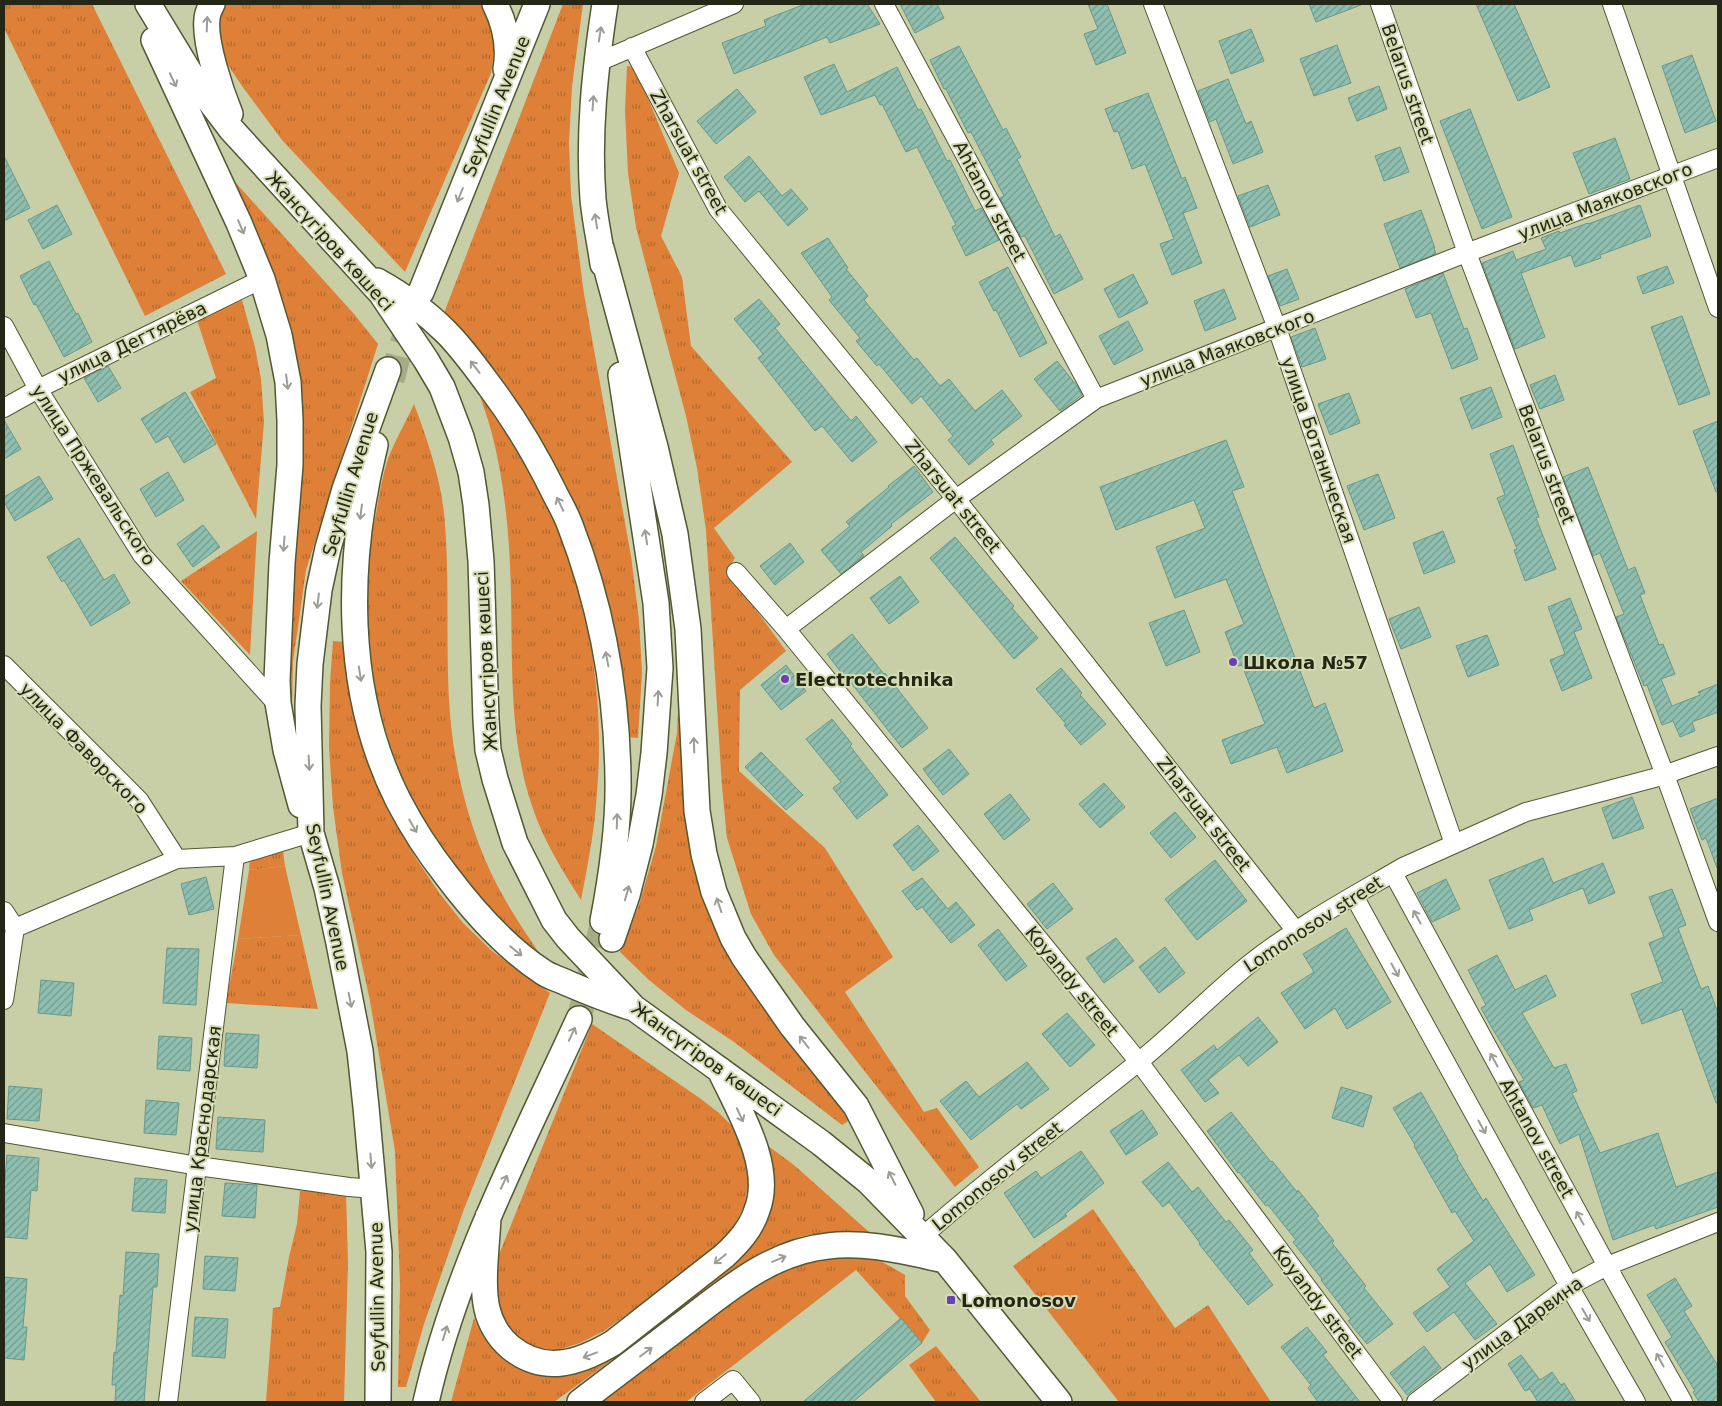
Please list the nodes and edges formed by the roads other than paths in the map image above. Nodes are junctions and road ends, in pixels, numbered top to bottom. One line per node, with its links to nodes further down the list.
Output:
1 (137, 4): 22 (main road, one-way to 22)
2 (148, 4): 16 (main road, Жансүгіров көшесі)
3 (212, 4): 16 (main road, one-way to 3)
4 (495, 4): 15 (main road)
5 (537, 4): 15 (main road, Seyfullin Avenue)
6 (605, 4): 14 (main road, one-way to 6)
7 (734, 4): 12 (street)
8 (884, 4): 28 (street, Ahtanov street)
9 (1153, 4): 26 (street, улица Ботаническая)
10 (1380, 4): 20 (street, Belarus street)
11 (1612, 4): 18 (street)
12 (702, 11): 13 (street)
13 (632, 48): 14 (street); 30 (street, Zharsuat street)
14 (596, 64): 19 (main road, one-way to 14)
15 (502, 92): 23 (main road, Seyfullin Avenue, one-way to 23)
16 (239, 138): 21 (main road, Жансүгіров көшесі)
17 (1718, 158): 18 (street, улица Маяковского)
18 (1672, 176): 20 (street, улица Маяковского); 24 (street)
19 (601, 248): 21 (main road); 57 (main road, one-way to 19)
20 (1467, 253): 26 (street, улица Маяковского); 36 (street, Belarus street)
21 (364, 274): 48 (main road, Жансүгіров көшесі)
22 (262, 279): 27 (street, улица Дегтярёва); 34 (main road, one-way to 34)
23 (421, 292)
24 (1718, 308)
25 (4, 326): 27 (street, улица Пржевальского)
26 (1277, 328): 28 (street, улица Маяковского); 38 (street, улица Ботаническая)
27 (38, 389): 29 (street, улица Дегтярёва); 34 (street, улица Пржевальского)
28 (1096, 399): 30 (street, улица Маяковского)
29 (4, 408)
30 (956, 499): 32 (street, улица Маяковского); 46 (street, Zharsuat street)
31 (736, 572): 32 (street, Koyandy street)
32 (786, 629): 50 (street, Koyandy street)
33 (4, 665): 40 (street, улица Фаворского)
34 (278, 703): 37 (main road)
35 (1718, 756): 36 (street, Lomonosov street)
36 (1665, 775): 38 (street, Lomonosov street); 44 (street, Belarus street)
37 (311, 833): 39 (street); 48 (main road, Seyfullin Avenue); 54 (main road, Seyfullin Avenue, one-way to 54)
38 (1454, 844): 41 (street, Lomonosov street)
39 (236, 856): 40 (street); 53 (street, улица Краснодарская)
40 (177, 858): 45 (street)
41 (1393, 873): 42 (street, Lomonosov street); 59 (street, Ahtanov street, one-way to 41)
42 (1354, 896): 46 (street, Lomonosov street); 60 (street, one-way to 60)
43 (4, 911): 45 (street)
44 (1718, 922)
45 (15, 928): 47 (street)
46 (1296, 931): 50 (street, Lomonosov street)
47 (4, 1000)
48 (634, 1008): 51 (main road, Жансүгіров көшесі)
49 (579, 1019): 55 (main road, one-way to 49)
50 (1138, 1062): 57 (street, Lomonosov street); 68 (street, Koyandy street)
51 (720, 1070): 55 (main road, one-way to 55); 57 (main road, Жансүгіров көшесі)
52 (4, 1133): 53 (street)
53 (198, 1166): 54 (street); 61 (street, улица Краснодарская)
54 (374, 1189): 62 (main road, Seyfullin Avenue)
55 (488, 1217): 63 (main road, one-way to 55)
56 (1718, 1222): 59 (street, улица Дарвина)
57 (922, 1237): 58 (main road, Жансүгіров көшесі)
58 (945, 1260): 64 (main road, one-way to 58); 67 (main road, Жансүгіров көшесі)
59 (1607, 1266): 60 (street, улица Дарвина); 71 (street, Ahtanov street, one-way to 59)
60 (1569, 1286): 69 (street, улица Дарвина); 70 (street, one-way to 70)
61 (168, 1402)
62 (378, 1402)
63 (426, 1402)
64 (580, 1402)
65 (704, 1402): 66 (street)
66 (751, 1402)
67 (1059, 1402)
68 (1393, 1402)
69 (1416, 1402)
70 (1636, 1402)
71 (1684, 1402)

